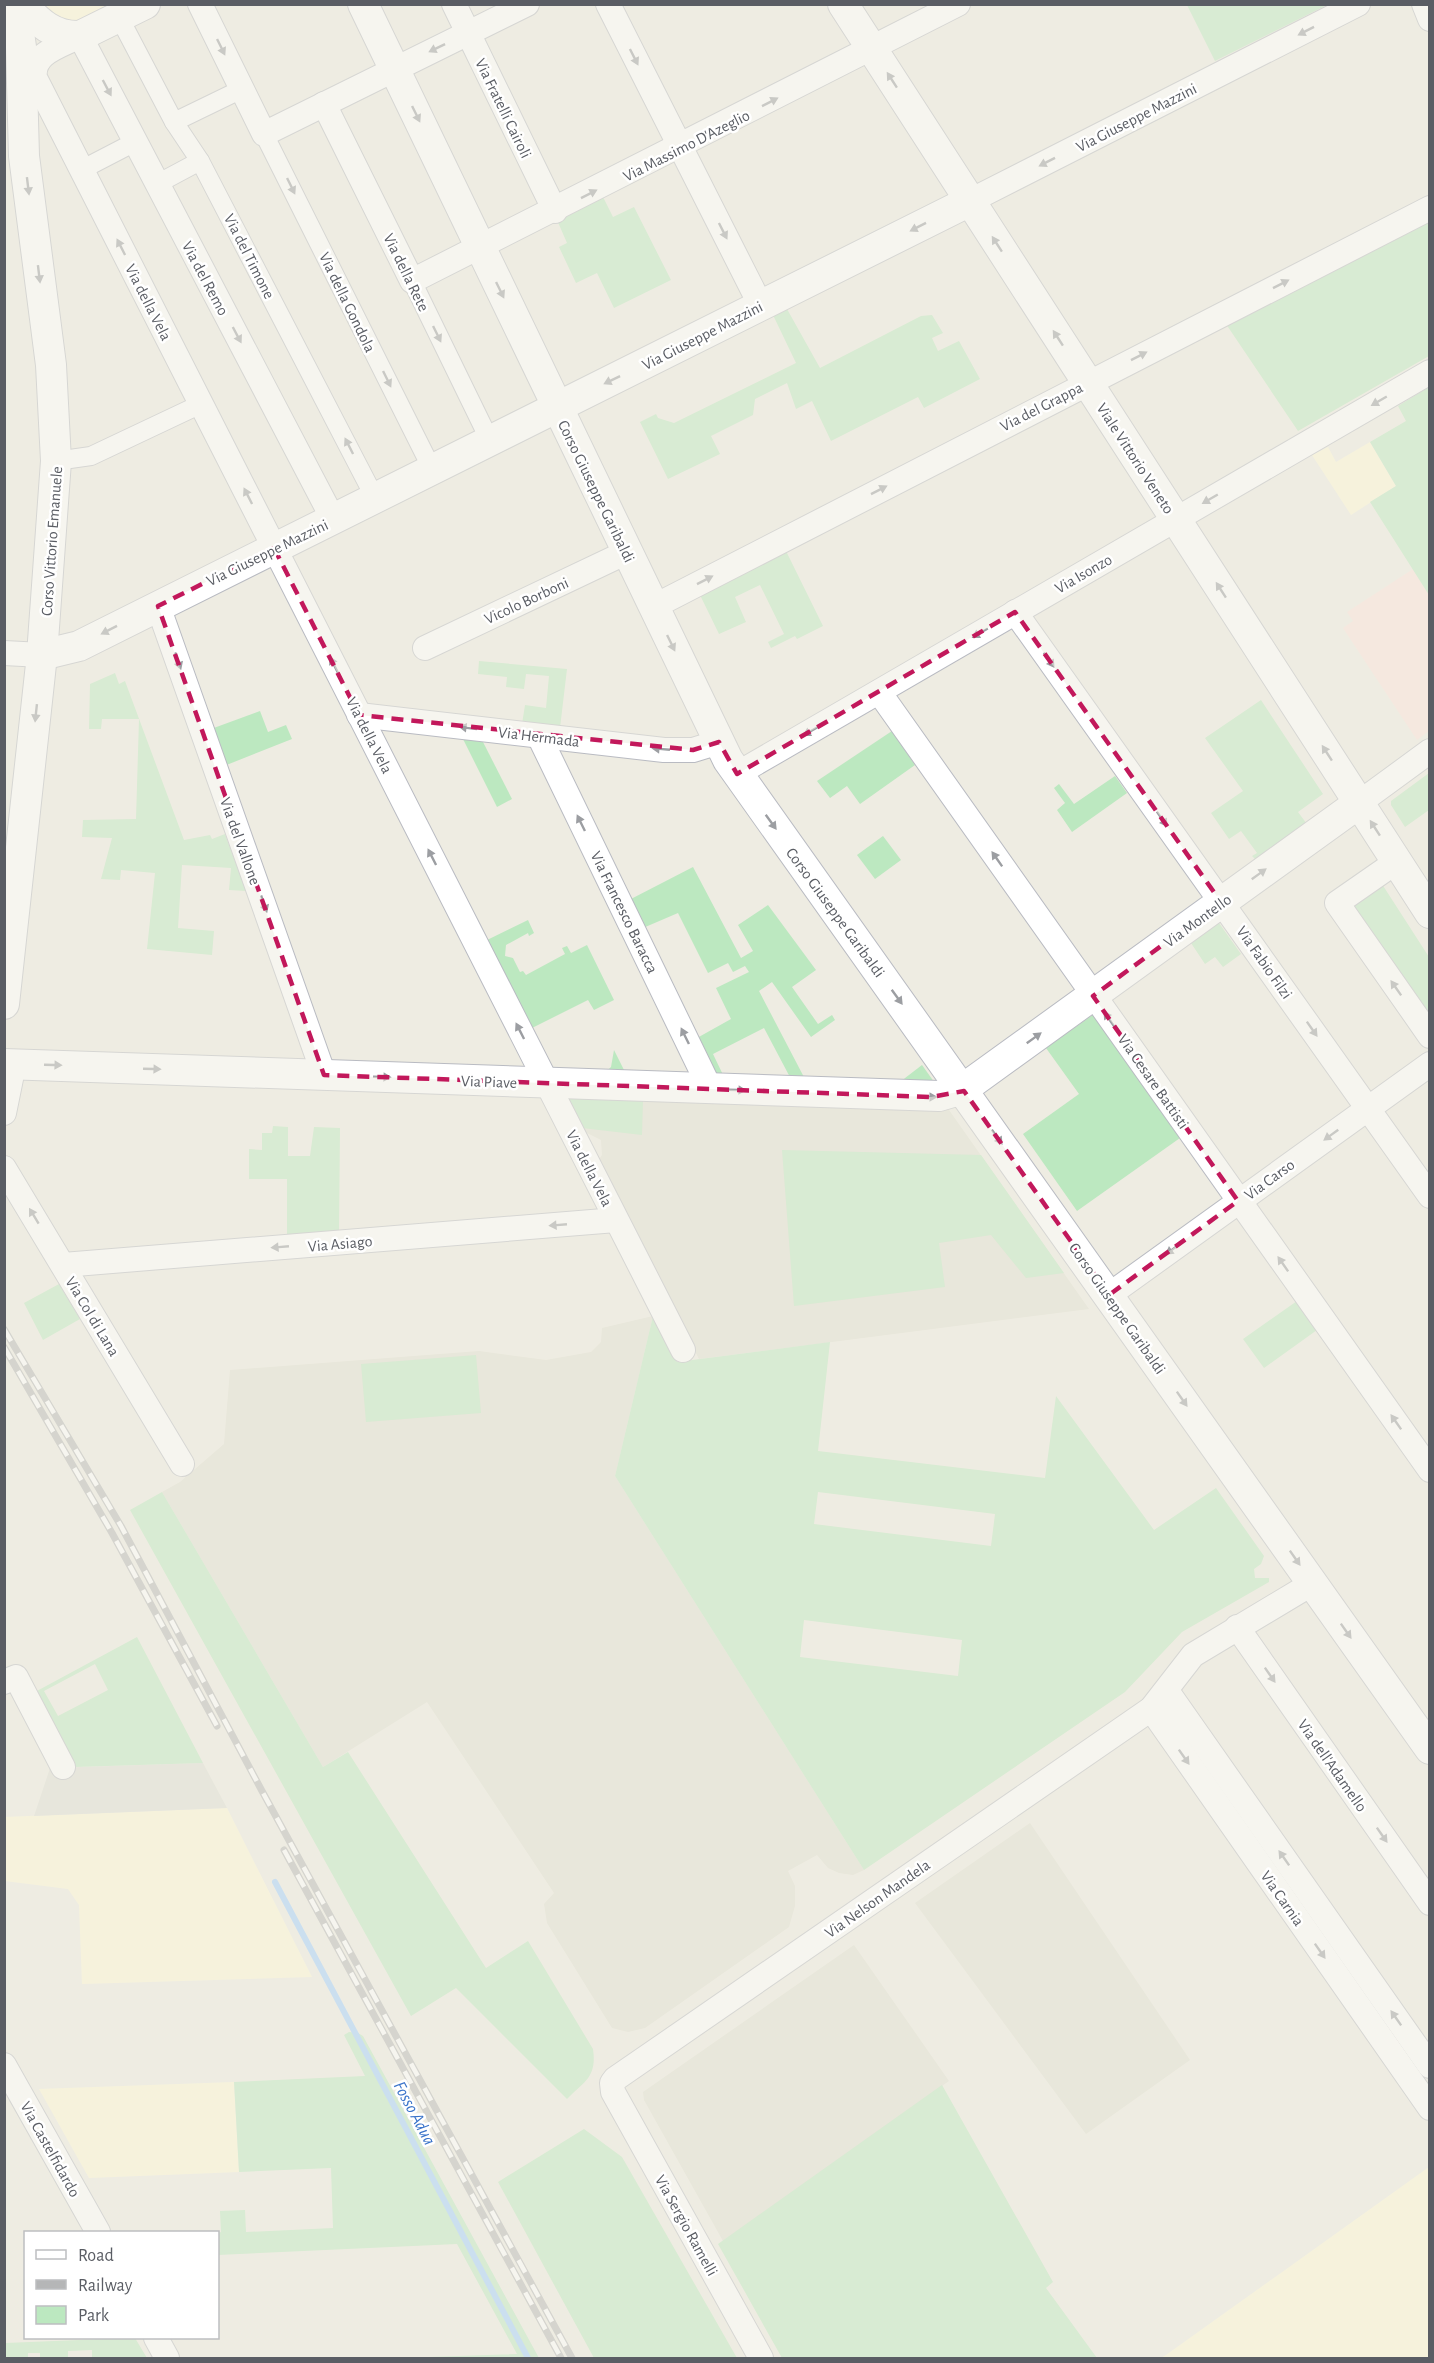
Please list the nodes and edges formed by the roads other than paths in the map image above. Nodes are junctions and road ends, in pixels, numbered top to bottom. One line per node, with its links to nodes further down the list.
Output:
1 (15, 4): 18 (street, Corso Vittorio Emanuele)
2 (22, 4): 15 (street)
3 (200, 4): 19 (street, one-way to 19)
4 (363, 4): 17 (street, Corso Giuseppe Garibaldi)
5 (454, 4): 14 (street, Via Fratelli Cairoli)
6 (527, 4): 14 (street)
7 (608, 4): 26 (street, one-way to 26)
8 (843, 4): 16 (street, Viale Vittorio Veneto)
9 (958, 4): 16 (street, Via Massimo D'Azeglio)
10 (1358, 4): 30 (street, Via Giuseppe Mazzini, one-way to 30)
11 (1424, 4): 13 (street)
12 (132, 11): 15 (street); 22 (street, Via del Timone)
13 (1430, 20)
14 (468, 33): 17 (street, one-way to 17); 32 (street, Via Fratelli Cairoli)
15 (80, 36): 18 (street); 25 (street, Via del Remo, one-way to 25)
16 (872, 50): 26 (street, Via Massimo D'Azeglio, one-way to 16); 30 (street, Viale Vittorio Veneto, one-way to 16)
17 (394, 69): 20 (street); 33 (street, Corso Giuseppe Garibaldi, one-way to 33)
18 (21, 78): 21 (street, Via della Vela); 23 (street, Corso Vittorio Emanuele)
19 (242, 89): 22 (street); 24 (street)
20 (324, 104): 24 (street); 34 (street, Via della Rete)
21 (57, 120): 23 (street); 28 (street, Via della Vela)
22 (174, 122): 27 (street, Via del Timone)
23 (24, 127): 41 (street, Corso Vittorio Emanuele, one-way to 41)
24 (264, 134): 42 (street, Via della Gondola, one-way to 42)
25 (135, 142): 28 (street); 29 (street, Via del Remo)
26 (681, 147): 32 (street, Via Massimo D'Azeglio, one-way to 26); 35 (street, one-way to 35)
27 (201, 161): 29 (street); 43 (street, Via del Timone, one-way to 27)
28 (81, 170): 38 (street, Via della Vela, one-way to 28)
29 (157, 184): 44 (street, Via del Remo, one-way to 44)
30 (970, 201): 35 (street, Via Giuseppe Mazzini, one-way to 35); 37 (street, Viale Vittorio Veneto, one-way to 30)
31 (1430, 208): 37 (street, Via del Grappa, one-way to 31)
32 (555, 211): 33 (street, Via Massimo D'Azeglio)
33 (480, 249): 34 (street, Via Massimo D'Azeglio); 39 (street, Corso Giuseppe Garibaldi, one-way to 39)
34 (412, 282): 40 (street, Via della Rete, one-way to 40)
35 (760, 306): 39 (street, Via Giuseppe Mazzini, one-way to 39)
36 (1430, 372): 45 (street, Via Isonzo, one-way to 45)
37 (1087, 382): 45 (street, Viale Vittorio Veneto); 49 (street, Via del Grappa, one-way to 37)
38 (201, 404): 41 (street); 46 (street, Via della Vela, one-way to 38)
39 (557, 407): 40 (street, Via Giuseppe Mazzini); 47 (street, Corso Giuseppe Garibaldi)
40 (490, 441): 42 (street, Via Giuseppe Mazzini)
41 (56, 461): 53 (street, Corso Vittorio Emanuele)
42 (432, 469): 43 (street, Via Giuseppe Mazzini)
43 (375, 498): 44 (street, Via Giuseppe Mazzini)
44 (333, 519): 46 (street, Via Giuseppe Mazzini)
45 (1175, 519): 50 (street, Via Isonzo); 60 (street, Viale Vittorio Veneto, one-way to 45)
46 (274, 548): 48 (street, Via Giuseppe Mazzini); 55 (street, Via della Vela, one-way to 46)
47 (627, 552): 49 (street, Corso Giuseppe Garibaldi); 51 (street, Vicolo Borboni)
48 (158, 606): 53 (street, Via Giuseppe Mazzini, one-way to 53); 69 (street, Via del Vallone, one-way to 69)
49 (653, 607): 57 (street, Corso Giuseppe Garibaldi, one-way to 57)
50 (1015, 612): 54 (street, Via Isonzo, one-way to 54); 62 (street, Via Fabio Filzi, one-way to 62)
51 (425, 648)
52 (4, 652): 53 (street)
53 (42, 655): 65 (street, Corso Vittorio Emanuele, one-way to 65)
54 (879, 692): 59 (street, Via Isonzo, one-way to 59); 64 (street, Via Cesare Battisti, one-way to 54)
55 (359, 715): 56 (street, Via Hermada, one-way to 55); 70 (street, Via della Vela, one-way to 55)
56 (539, 736): 57 (street, Via Hermada, one-way to 56); 71 (street, Via Francesco Baracca, one-way to 56)
57 (718, 742): 59 (street, Corso Giuseppe Garibaldi)
58 (1430, 751): 60 (street, Via Montello)
59 (737, 774): 72 (street, Corso Giuseppe Garibaldi, one-way to 72)
60 (1359, 803): 61 (street, Viale Vittorio Veneto, one-way to 60); 62 (street, Via Montello, one-way to 60)
61 (1396, 862): 63 (street, Viale Vittorio Veneto); 66 (street, one-way to 61)
62 (1221, 902): 64 (street, Via Montello); 73 (street, Via Fabio Filzi, one-way to 73)
63 (1430, 913)
64 (1093, 995): 72 (street, Via Montello, one-way to 64); 77 (street, Via Cesare Battisti, one-way to 64)
65 (4, 1004)
66 (1430, 1036)
67 (8, 1060): 69 (street, Via Piave, one-way to 69); 74 (street)
68 (1430, 1064): 73 (street, Via Carso)
69 (324, 1075): 70 (street, Via Piave, one-way to 70)
70 (547, 1083): 71 (street, Via Piave); 78 (street, Via della Vela)
71 (706, 1089): 72 (street, Via Piave, one-way to 72)
72 (963, 1089): 80 (street, Corso Giuseppe Garibaldi, one-way to 80)
73 (1368, 1108): 76 (street, Via Fabio Filzi); 77 (street, Via Carso, one-way to 77)
74 (4, 1113)
75 (4, 1168): 79 (street, Via Col di Lana, one-way to 75)
76 (1430, 1196)
77 (1238, 1201): 80 (street, Via Carso, one-way to 80); 83 (street, Via Cesare Battisti, one-way to 77)
78 (616, 1220): 79 (street, Via Asiago, one-way to 79); 81 (street, Via della Vela)
79 (63, 1265): 82 (street, Via Col di Lana)
80 (1109, 1295): 84 (street, Corso Giuseppe Garibaldi, one-way to 84)
81 (683, 1350)
82 (182, 1464)
83 (1430, 1470)
84 (1313, 1583): 85 (street); 89 (street, Corso Giuseppe Garibaldi, one-way to 89)
85 (1237, 1627): 87 (street); 91 (street, Via dell'Adamello, one-way to 91)
86 (4, 1682): 90 (street)
87 (1167, 1691): 88 (street); 93 (street, Via Carnia, one-way to 87)
88 (1151, 1709): 94 (street, Via Nelson Mandela); 95 (street, Via Carnia, one-way to 95)
89 (1430, 1749)
90 (63, 1767)
91 (1430, 1903)
92 (4, 2065): 96 (street, Via Castelfidardo)
93 (1430, 2066)
94 (613, 2092): 99 (street, Via Sergio Ramelli)
95 (1430, 2108)
96 (97, 2231)
97 (157, 2339): 98 (street)
98 (168, 2358)
99 (761, 2358)

